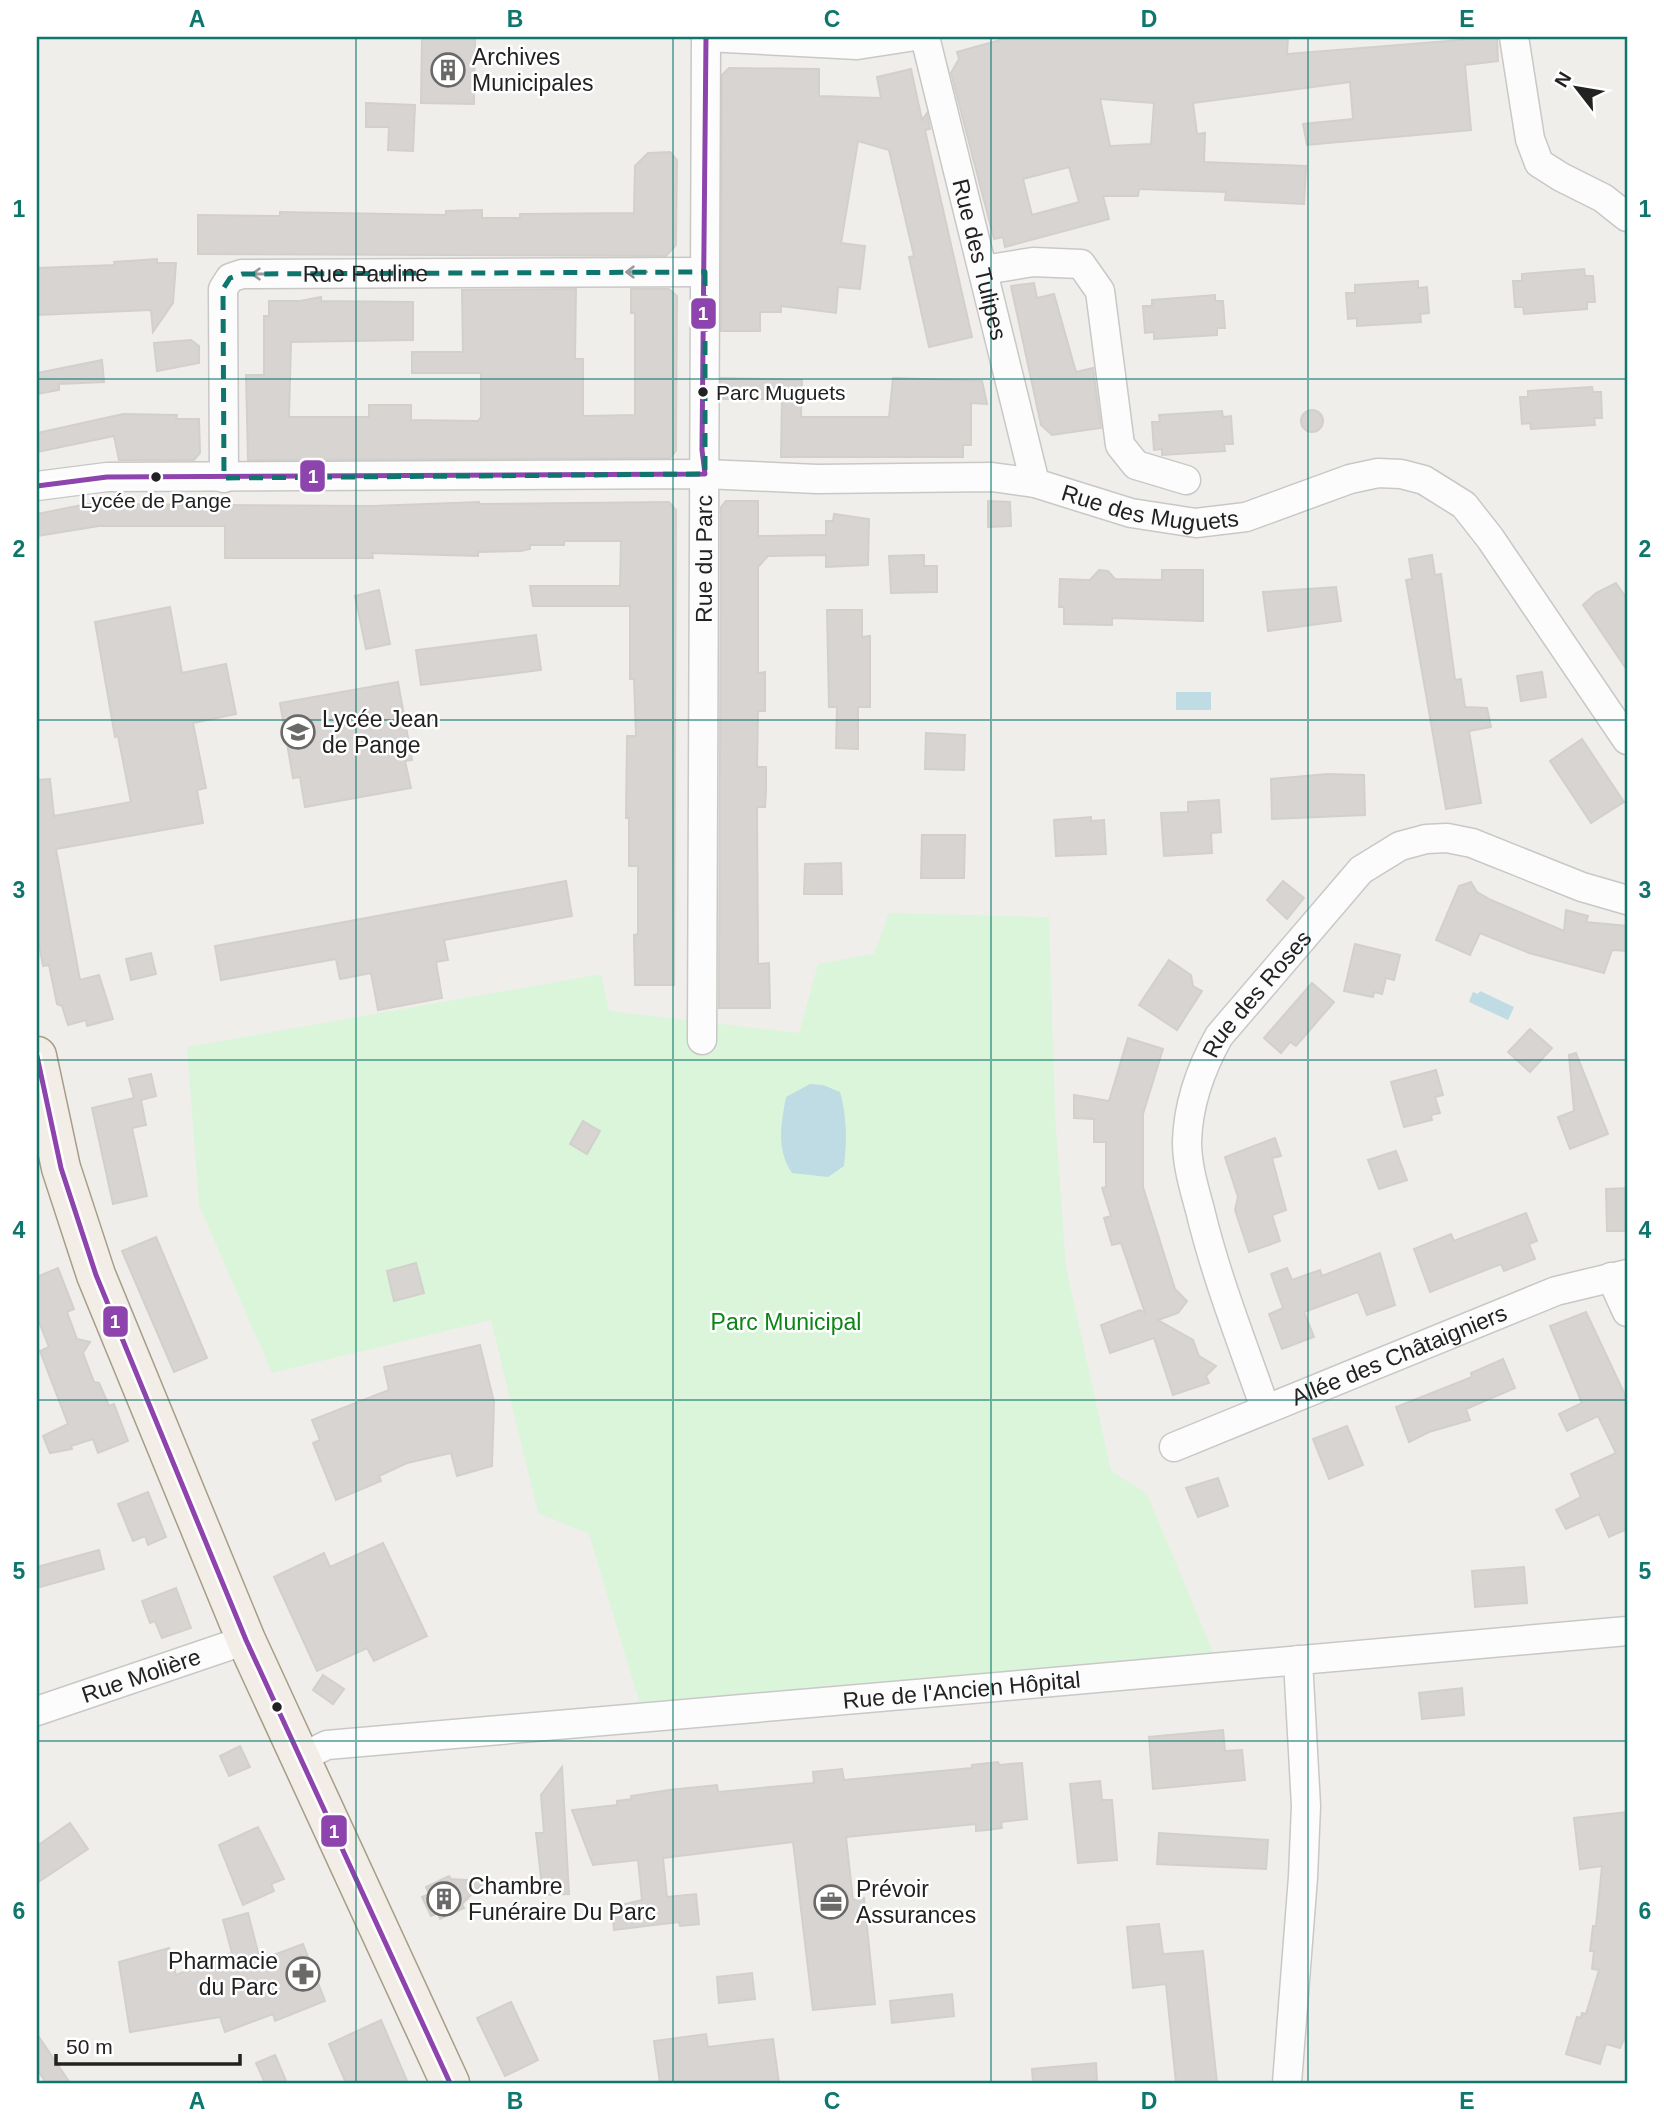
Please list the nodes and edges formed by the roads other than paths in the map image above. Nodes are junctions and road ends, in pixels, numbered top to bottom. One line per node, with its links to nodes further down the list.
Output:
1 (706, 37): 2 (street); 7 (street, Rue du Parc)
2 (909, 37)
3 (925, 37): 6 (street, Rue des Tulipes)
4 (1514, 37): 5 (street)
5 (1627, 217)
6 (984, 271): 10 (street); 11 (street, Rue des Tulipes)
7 (705, 272): 8 (street, Rue du Parc); 9 (street, Rue Pauline, one-way to 9)
8 (705, 474): 9 (street, Rue des Muguets); 11 (street, Rue des Muguets); 15 (street, Rue du Parc)
9 (224, 478): 12 (street, Rue des Muguets)
10 (1186, 480)
11 (1035, 483): 13 (street, Rue des Muguets)
12 (37, 486)
13 (1627, 740)
14 (1627, 900): 19 (street, Rue des Roses)
15 (702, 1040)
16 (37, 1056): 22 (main road)
17 (1619, 1276): 18 (street); 19 (street, Allée des Châtaigniers)
18 (1627, 1312)
19 (1265, 1408): 20 (street, Allée des Châtaigniers)
20 (1174, 1447)
21 (1627, 1631): 23 (street, Rue de l'Ancien Hôpital)
22 (246, 1640): 24 (street, Rue Molière); 25 (main road)
23 (1298, 1660): 25 (street, Rue de l'Ancien Hôpital); 27 (street)
24 (37, 1711)
25 (300, 1758): 26 (main road)
26 (450, 2083)
27 (1287, 2083)

